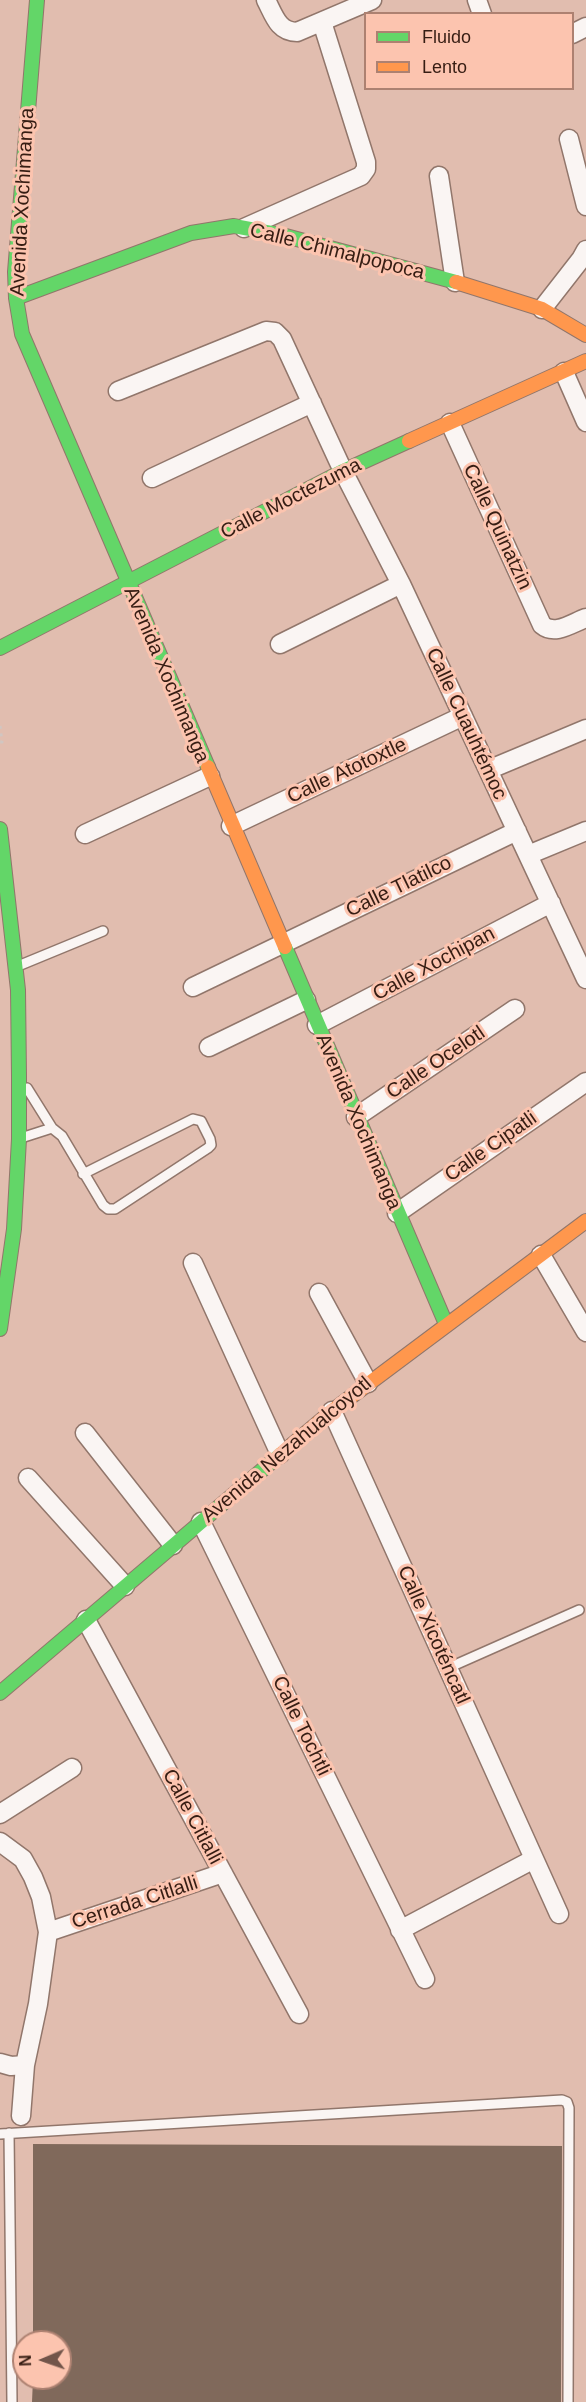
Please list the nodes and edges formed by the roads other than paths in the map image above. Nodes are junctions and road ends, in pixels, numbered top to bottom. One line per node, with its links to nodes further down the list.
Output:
1 (37, 0): 11 (street, Avenida Xochimanga)
2 (266, 0): 4 (street)
3 (372, 0): 4 (street)
4 (322, 21): 8 (street)
5 (569, 139): 7 (street)
6 (439, 176): 10 (street)
7 (586, 206)
8 (244, 228): 10 (street, Calle Chimalpopoca); 11 (street, Calle Chimalpopoca)
9 (584, 256): 12 (street)
10 (455, 282): 12 (street, Calle Chimalpopoca)
11 (16, 298): 23 (street, Avenida Xochimanga)
12 (542, 309): 13 (street, Calle Chimalpopoca)
13 (586, 335)
14 (586, 361): 15 (street, Calle Moctezuma)
15 (564, 372): 18 (street); 19 (street, Calle Moctezuma)
16 (118, 391): 17 (street, Calle Cuauhtémoc)
17 (312, 403): 20 (street, Calle Cuauhtémoc); 21 (street)
18 (586, 422)
19 (450, 423): 20 (street, Calle Moctezuma); 24 (street, Calle Quinatzin)
20 (343, 471): 22 (street, Calle Cuauhtémoc); 23 (street, Calle Moctezuma)
21 (152, 478)
22 (401, 584): 25 (street); 27 (street, Calle Cuauhtémoc)
23 (127, 585): 26 (street, Calle Moctezuma); 30 (street, Avenida Xochimanga)
24 (586, 618)
25 (280, 644)
26 (0, 648)
27 (463, 717): 29 (street, Calle Cuauhtémoc); 31 (street, Calle Atotoxtle)
28 (586, 729): 29 (street)
29 (488, 770): 33 (street, Calle Cuauhtémoc)
30 (210, 776): 31 (street, Avenida Xochimanga); 35 (street)
31 (231, 826): 39 (street, Avenida Xochimanga)
32 (0, 829): 40 (street)
33 (517, 831): 36 (street, Calle Cuauhtémoc); 39 (street, Calle Tlatilco)
34 (586, 831): 36 (street)
35 (85, 834)
36 (528, 855): 37 (street, Calle Cuauhtémoc)
37 (550, 903): 41 (street, Calle Cuauhtémoc); 47 (street, Calle Xochipan)
38 (103, 931): 40 (lane)
39 (282, 943): 42 (street, Calle Tlatilco); 45 (street, Avenida Xochimanga)
40 (15, 967): 43 (street)
41 (586, 979)
42 (193, 987)
43 (18, 990): 44 (street); 49 (street)
44 (0, 1000)
45 (306, 1000): 47 (street, Avenida Xochimanga); 48 (street)
46 (515, 1009): 51 (street, Calle Ocelotl)
47 (317, 1025): 51 (street, Avenida Xochimanga)
48 (209, 1047)
49 (19, 1076): 52 (lane); 53 (street)
50 (586, 1082): 55 (street, Calle Cipatli)
51 (356, 1117): 55 (street, Avenida Xochimanga)
52 (52, 1128): 53 (lane); 54 (lane)
53 (19, 1139): 61 (street)
54 (83, 1174): 54 (lane)
55 (397, 1213): 60 (street, Avenida Xochimanga)
56 (586, 1221): 57 (street, Avenida Nezahualcoyotl)
57 (541, 1255): 60 (street, Avenida Nezahualcoyotl); 62 (street)
58 (193, 1263): 66 (street)
59 (319, 1293): 63 (street)
60 (446, 1324): 63 (street, Avenida Nezahualcoyotl)
61 (0, 1329)
62 (586, 1332)
63 (368, 1383): 64 (street, Avenida Nezahualcoyotl)
64 (332, 1411): 66 (street, Avenida Nezahualcoyotl); 73 (street, Calle Xicoténcatl)
65 (85, 1433): 69 (street)
66 (280, 1454): 68 (street, Avenida Nezahualcoyotl)
67 (28, 1478): 70 (street)
68 (201, 1522): 69 (street, Avenida Nezahualcoyotl); 81 (street, Calle Tochtli)
69 (173, 1545): 70 (street, Avenida Nezahualcoyotl)
70 (125, 1586): 72 (street, Avenida Nezahualcoyotl)
71 (579, 1610): 73 (lane)
72 (86, 1620): 74 (street, Avenida Nezahualcoyotl); 79 (street, Calle Citlalli)
73 (448, 1668): 78 (street, Calle Xicoténcatl)
74 (0, 1693)
75 (72, 1767): 76 (street)
76 (0, 1814)
77 (0, 1842): 82 (street)
78 (534, 1859): 80 (street, Calle Xicoténcatl); 81 (street)
79 (223, 1874): 82 (street, Cerrada Citlalli); 84 (street, Calle Citlalli)
80 (559, 1914)
81 (400, 1930): 83 (street, Calle Tochtli)
82 (48, 1932): 86 (street)
83 (425, 1979)
84 (299, 2014)
85 (0, 2062): 86 (street)
86 (26, 2065): 87 (street)
87 (21, 2116)
88 (4, 2134): 89 (lane); 90 (lane)
89 (12, 2402)
90 (568, 2402)

